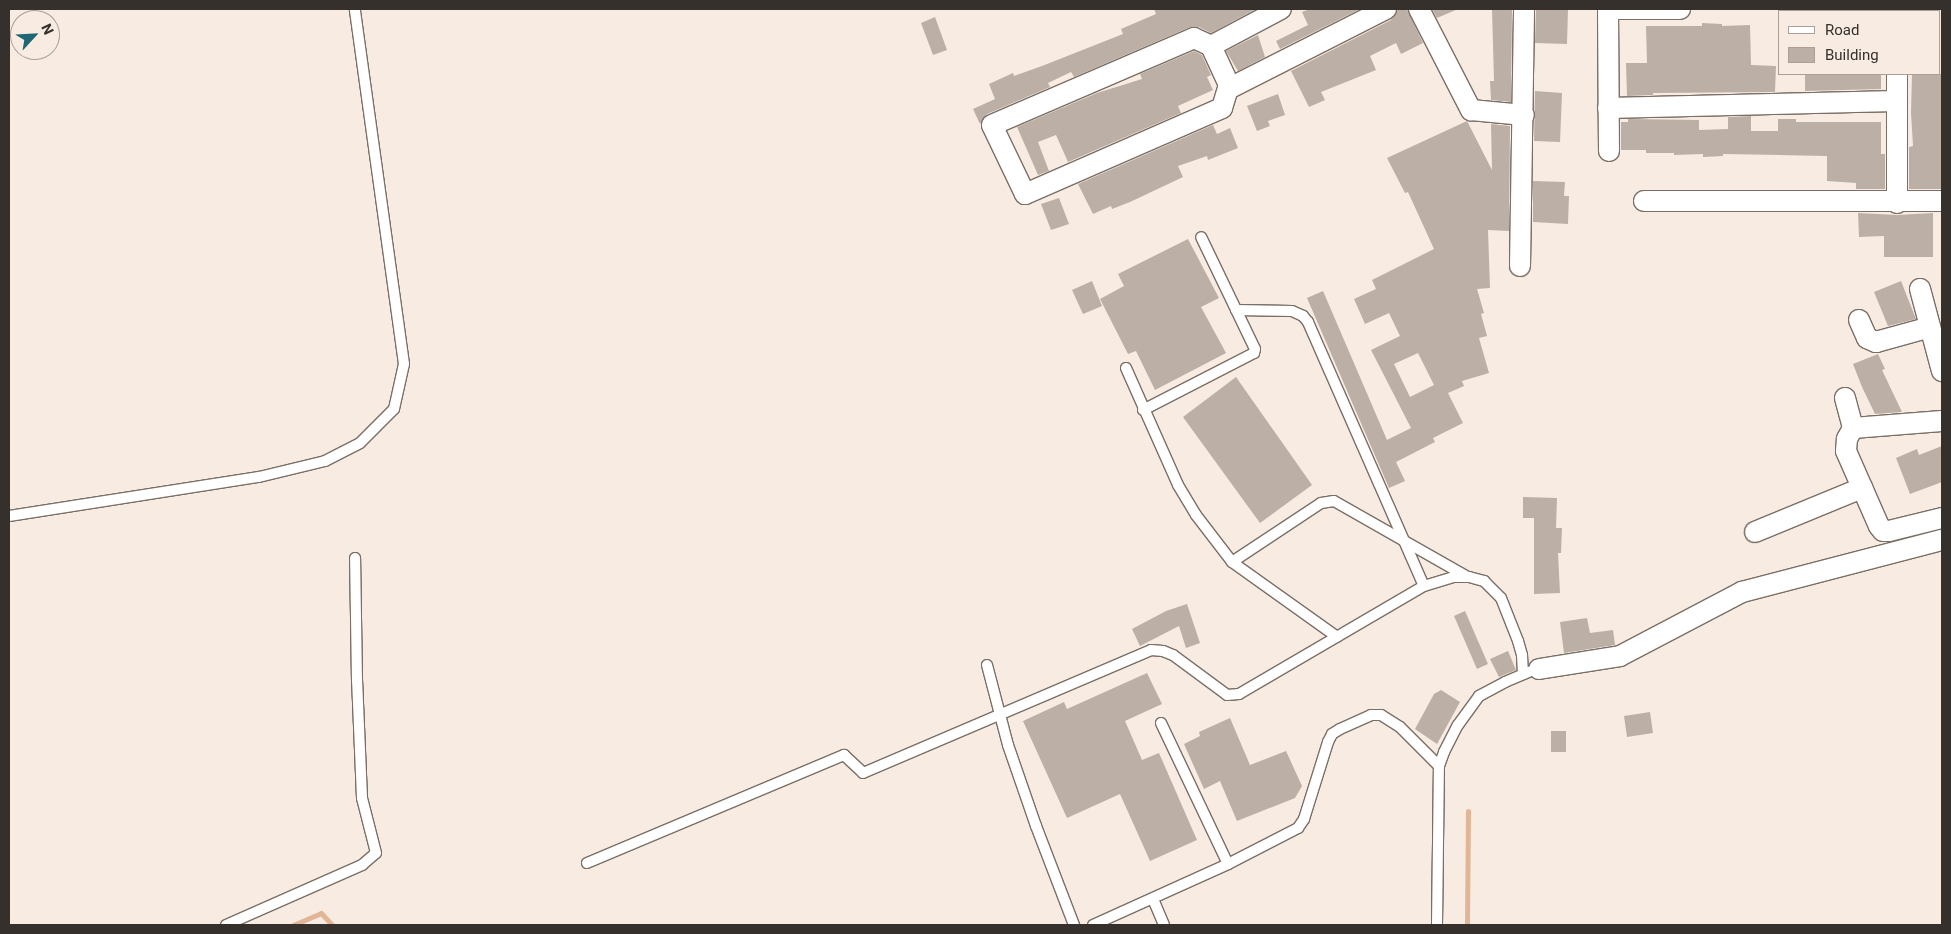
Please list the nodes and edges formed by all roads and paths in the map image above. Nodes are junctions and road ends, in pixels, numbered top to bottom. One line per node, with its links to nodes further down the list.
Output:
1 (355, 9): 31 (lane)
2 (1281, 9): 8 (street)
3 (1386, 9): 10 (street)
4 (1419, 9): 13 (street)
5 (1524, 9): 13 (street)
6 (1608, 9): 7 (street); 12 (street)
7 (1680, 9)
8 (1211, 46): 10 (street); 10 (street)
9 (1897, 75): 11 (street)
10 (1230, 88)
11 (1896, 101): 12 (street); 17 (street)
12 (1608, 108): 14 (street)
13 (1524, 114): 19 (street)
14 (1608, 151)
15 (1644, 201): 17 (street)
16 (1942, 201): 17 (street)
17 (1897, 203)
18 (1201, 237): 21 (lane)
19 (1520, 266)
20 (1920, 289): 23 (street)
21 (1236, 310): 27 (lane); 35 (lane)
22 (1859, 320): 23 (street)
23 (1930, 327): 25 (street)
24 (1126, 368): 27 (lane)
25 (1942, 370)
26 (1845, 398): 29 (street)
27 (1143, 410): 37 (lane)
28 (1942, 421): 29 (street)
29 (1853, 428): 30 (street)
30 (1862, 488): 32 (street); 33 (street)
31 (9, 516)
32 (1942, 518)
33 (1755, 532)
34 (1942, 540): 42 (street)
35 (1404, 541): 37 (lane); 38 (lane); 39 (lane)
36 (355, 558): 49 (lane)
37 (1232, 562): 40 (lane)
38 (1469, 577): 39 (lane); 42 (lane)
39 (1424, 586): 40 (lane)
40 (1337, 637): 43 (lane)
41 (987, 665): 43 (lane)
42 (1531, 672): 45 (lane)
43 (1000, 715): 46 (lane); 50 (lane)
44 (1161, 723): 47 (lane)
45 (1439, 766): 47 (lane); 53 (lane)
46 (587, 863)
47 (1228, 864): 48 (lane)
48 (1153, 899): 51 (lane); 52 (lane)
49 (226, 925)
50 (1074, 925)
51 (1093, 925)
52 (1164, 925)
53 (1437, 925)

